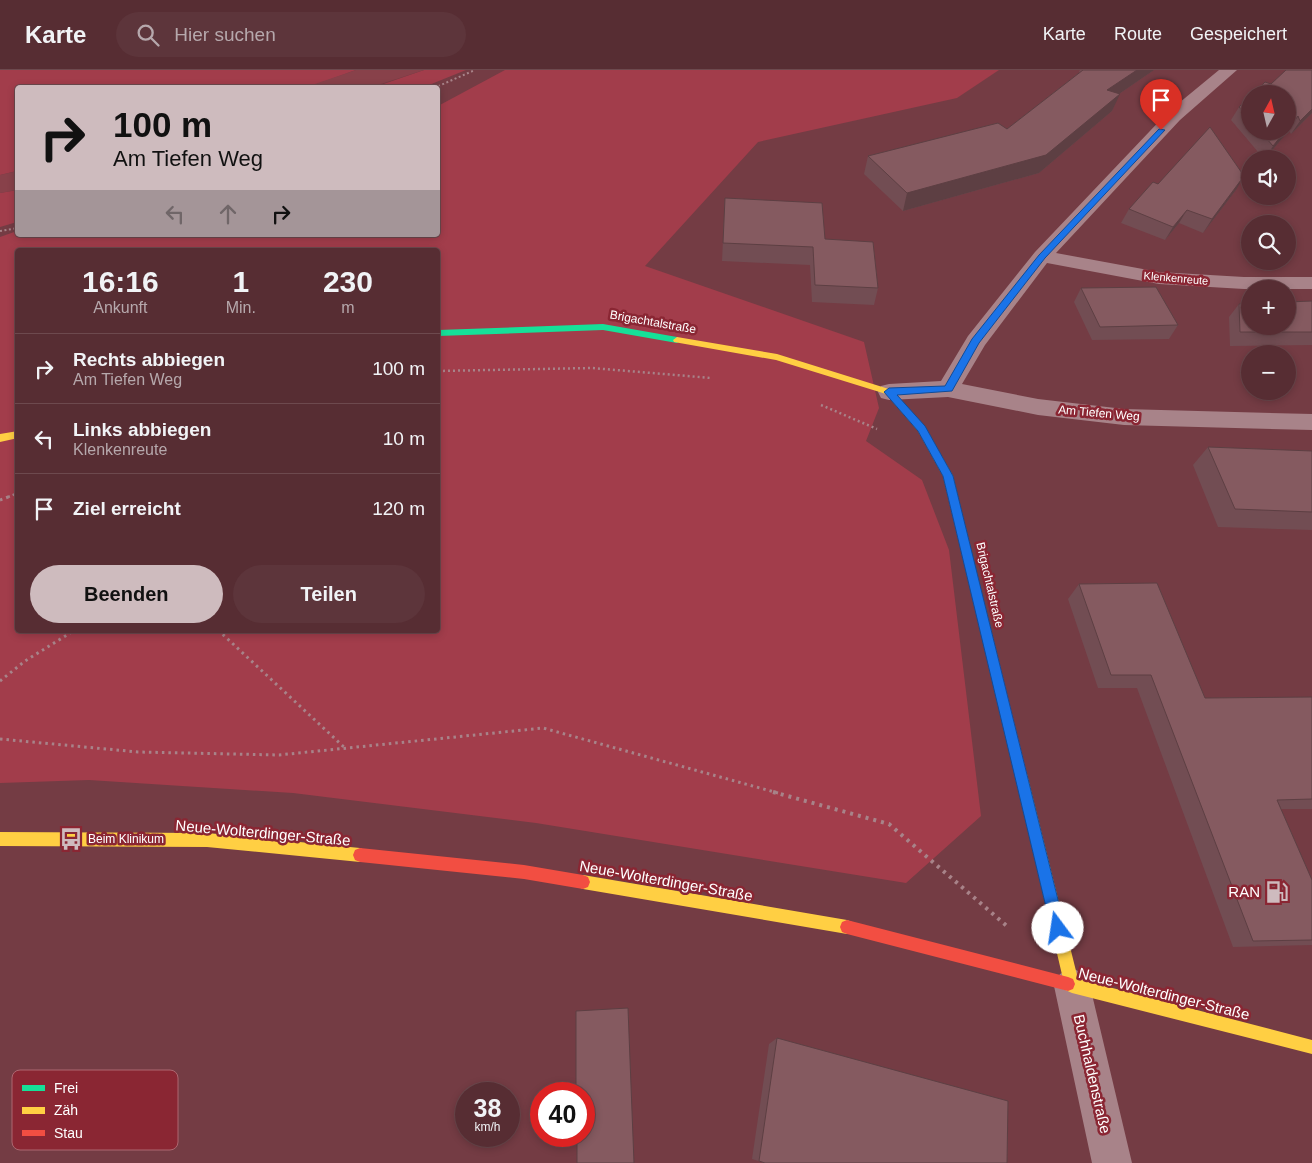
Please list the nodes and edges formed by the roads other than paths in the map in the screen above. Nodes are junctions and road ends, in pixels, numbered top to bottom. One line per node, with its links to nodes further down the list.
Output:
1 (1229, 70): 2 (street)
2 (1042, 256): 3 (street, Klenkenreute); 5 (street)
3 (1312, 283)
4 (440, 333): 6 (street, Brigachtalstraße)
5 (948, 389): 6 (street, Am Tiefen Weg); 7 (street, Am Tiefen Weg)
6 (889, 392): 11 (street, Brigachtalstraße)
7 (1312, 422)
8 (15, 435): 9 (street)
9 (0, 438)
10 (0, 839): 11 (street, Neue-Wolterdinger-Straße)
11 (1072, 986): 12 (street, Neue-Wolterdinger-Straße); 13 (street, Buchhaldenstraße)
12 (1312, 1047)
13 (1112, 1163)

